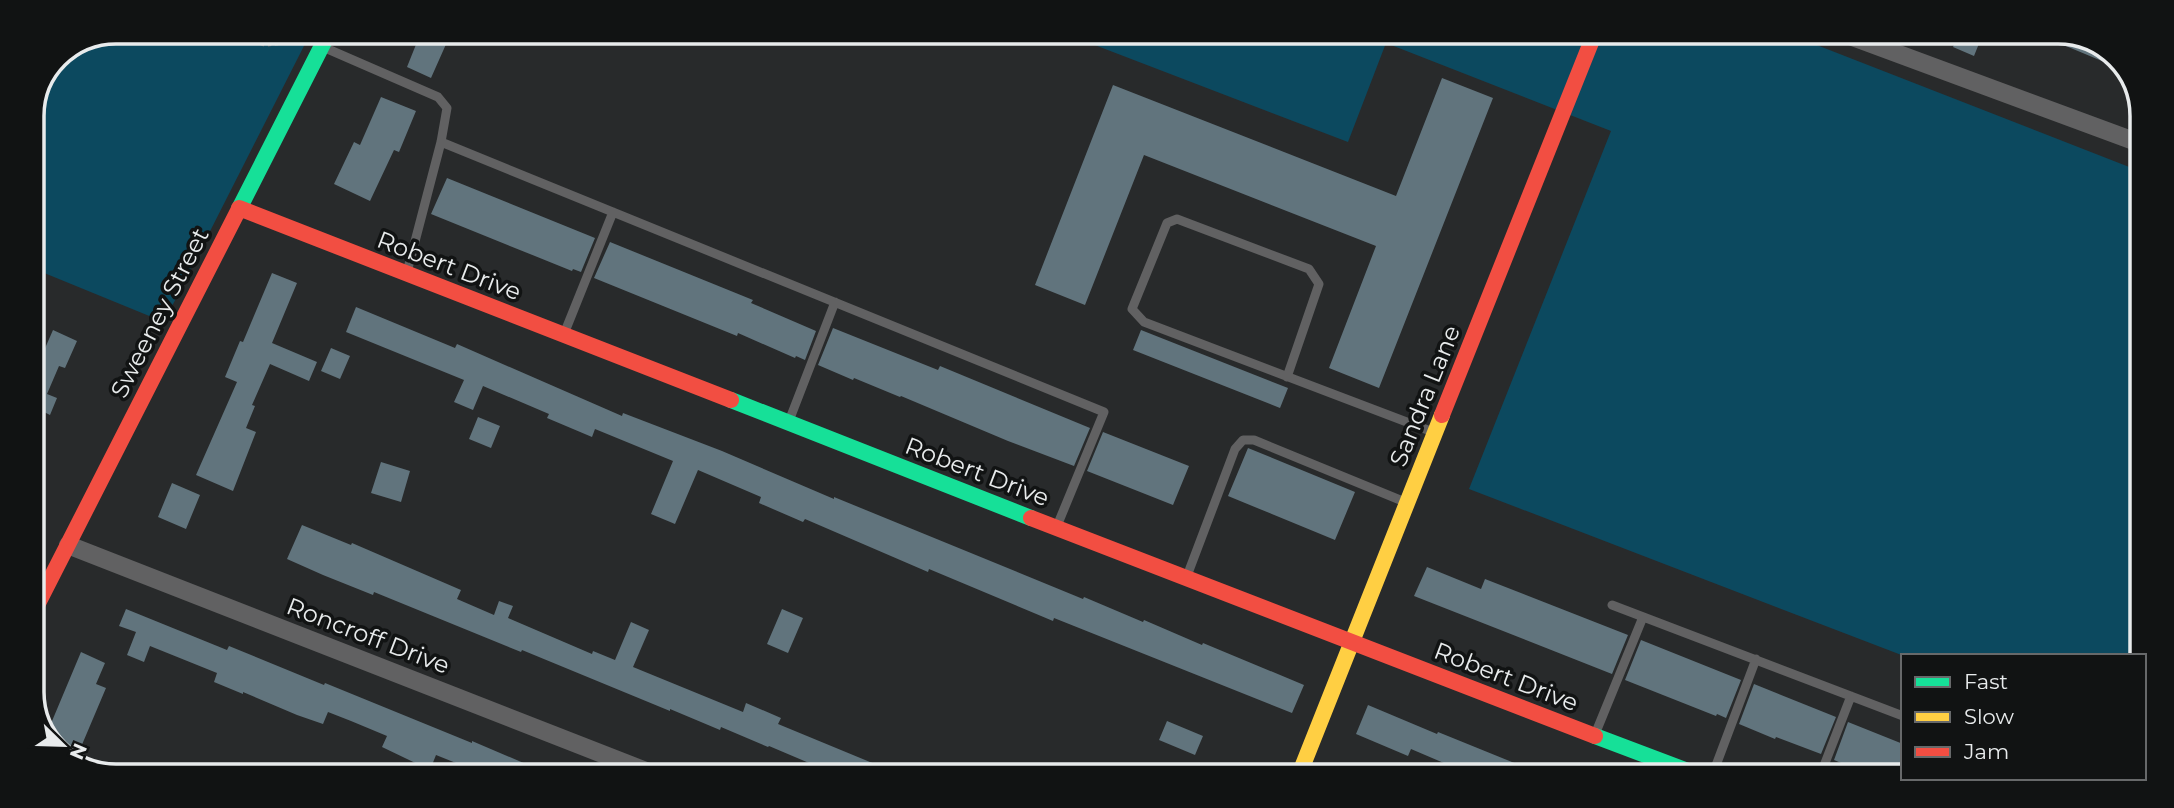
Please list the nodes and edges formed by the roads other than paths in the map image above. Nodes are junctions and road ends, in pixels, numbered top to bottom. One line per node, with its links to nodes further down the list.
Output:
1 (322, 44): 7 (street, Sweeney Street)
2 (335, 44): 6 (lane)
3 (1590, 44): 14 (street, Sandra Lane)
4 (1872, 44): 5 (street)
5 (2130, 140)
6 (441, 142): 8 (lane); 9 (lane)
7 (239, 208): 9 (street, Robert Drive); 17 (street, Sweeney Street)
8 (613, 212): 10 (lane); 11 (lane)
9 (407, 273): 11 (street, Robert Drive)
10 (835, 302): 13 (lane); 16 (lane)
11 (564, 335): 13 (street, Robert Drive)
12 (1287, 377): 12 (lane); 14 (lane)
13 (788, 423): 16 (street, Robert Drive)
14 (1435, 432): 15 (street, Sandra Lane)
15 (1407, 502): 18 (lane); 22 (street, Sandra Lane)
16 (1056, 527): 18 (street, Robert Drive)
17 (68, 545): 19 (street, Sweeney Street); 27 (street, Roncroff Drive)
18 (1186, 578): 22 (street, Robert Drive)
19 (44, 592)
20 (1612, 605): 21 (lane)
21 (1643, 617): 23 (lane); 26 (lane)
22 (1350, 642): 26 (street, Robert Drive); 28 (street, Sandra Lane)
23 (1756, 659): 24 (lane); 30 (lane)
24 (1851, 696): 25 (lane); 31 (lane)
25 (1901, 715)
26 (1594, 735): 29 (street, Robert Drive)
27 (628, 764)
28 (1303, 764)
29 (1670, 764)
30 (1717, 764)
31 (1825, 764)

